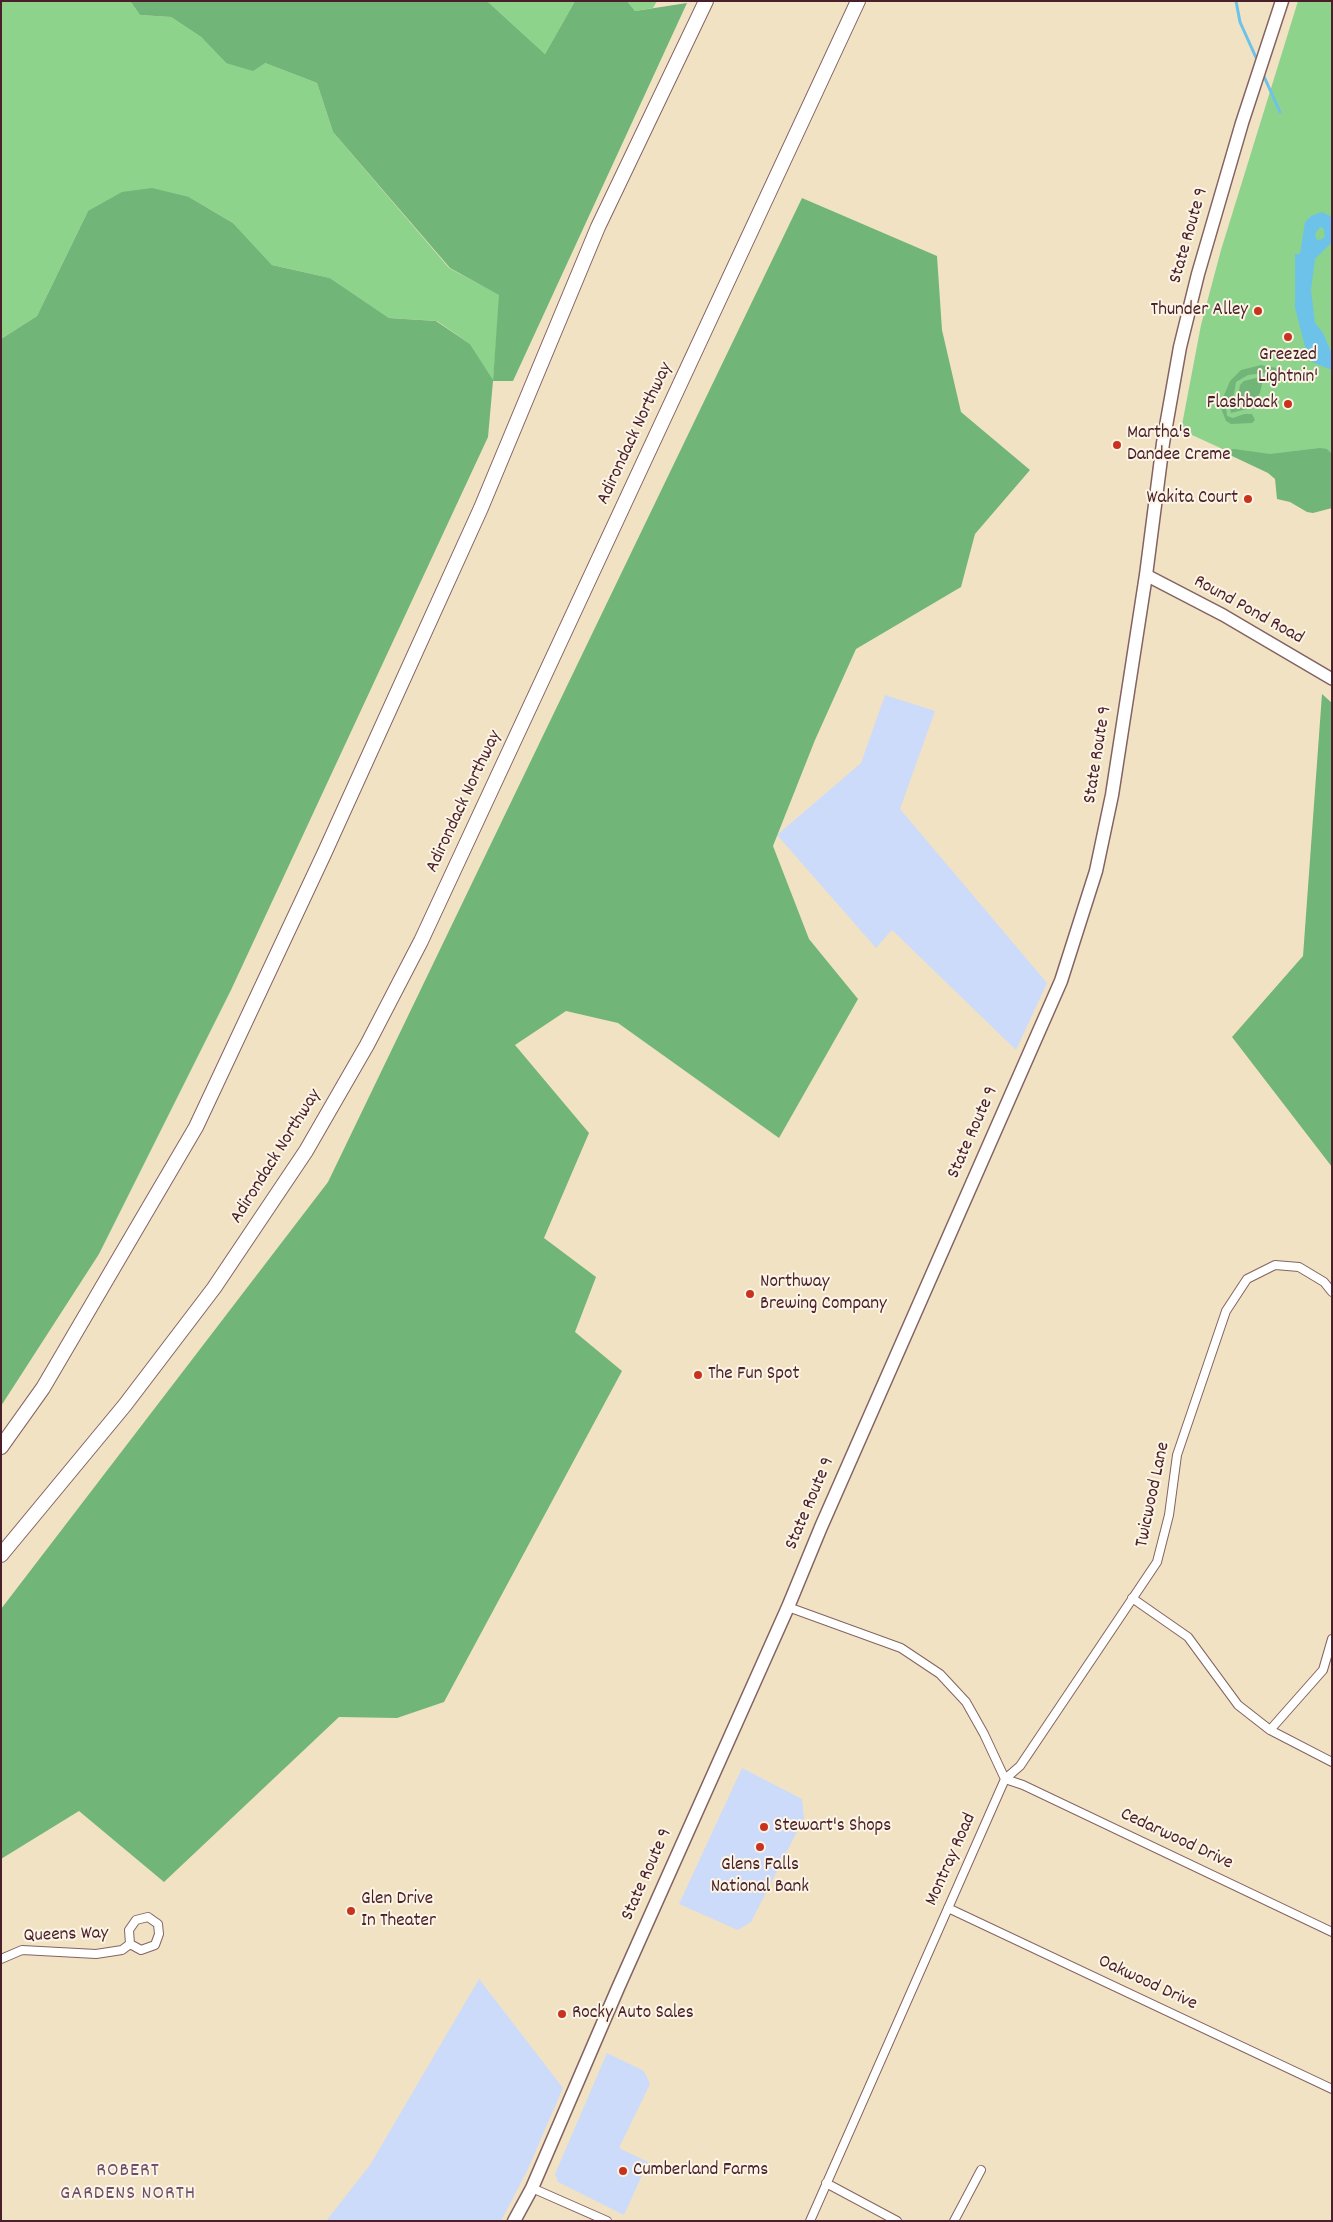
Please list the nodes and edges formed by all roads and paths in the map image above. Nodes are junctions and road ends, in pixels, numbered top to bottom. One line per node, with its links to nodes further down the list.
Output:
1 (706, 1): 7 (highway)
2 (858, 1): 8 (highway, Adirondack Northway)
3 (1282, 1): 4 (main road, State Route 9)
4 (1146, 575): 5 (street, Round Pond Road); 10 (main road, State Route 9)
5 (1332, 679)
6 (1332, 1292): 9 (street, Twicwood Lane)
7 (1, 1447)
8 (1, 1556)
9 (1132, 1598): 12 (street); 14 (street, Twicwood Lane)
10 (788, 1606): 14 (street); 22 (main road, State Route 9)
11 (1332, 1640): 12 (street)
12 (1270, 1730): 13 (street)
13 (1332, 1762)
14 (1005, 1779): 15 (street, Montray Road); 16 (street, Cedarwood Drive)
15 (948, 1908): 19 (street, Oakwood Drive); 21 (street, Montray Road)
16 (1332, 1932)
17 (130, 1944): 17 (street, Queens Way); 18 (street, Queens Way)
18 (1, 1959)
19 (1332, 2089)
20 (981, 2170): 27 (street)
21 (826, 2183): 25 (street, Montray Road); 26 (street)
22 (532, 2188): 23 (main road, State Route 9); 24 (street)
23 (514, 2221)
24 (607, 2221)
25 (810, 2221)
26 (897, 2221)
27 (954, 2221)

